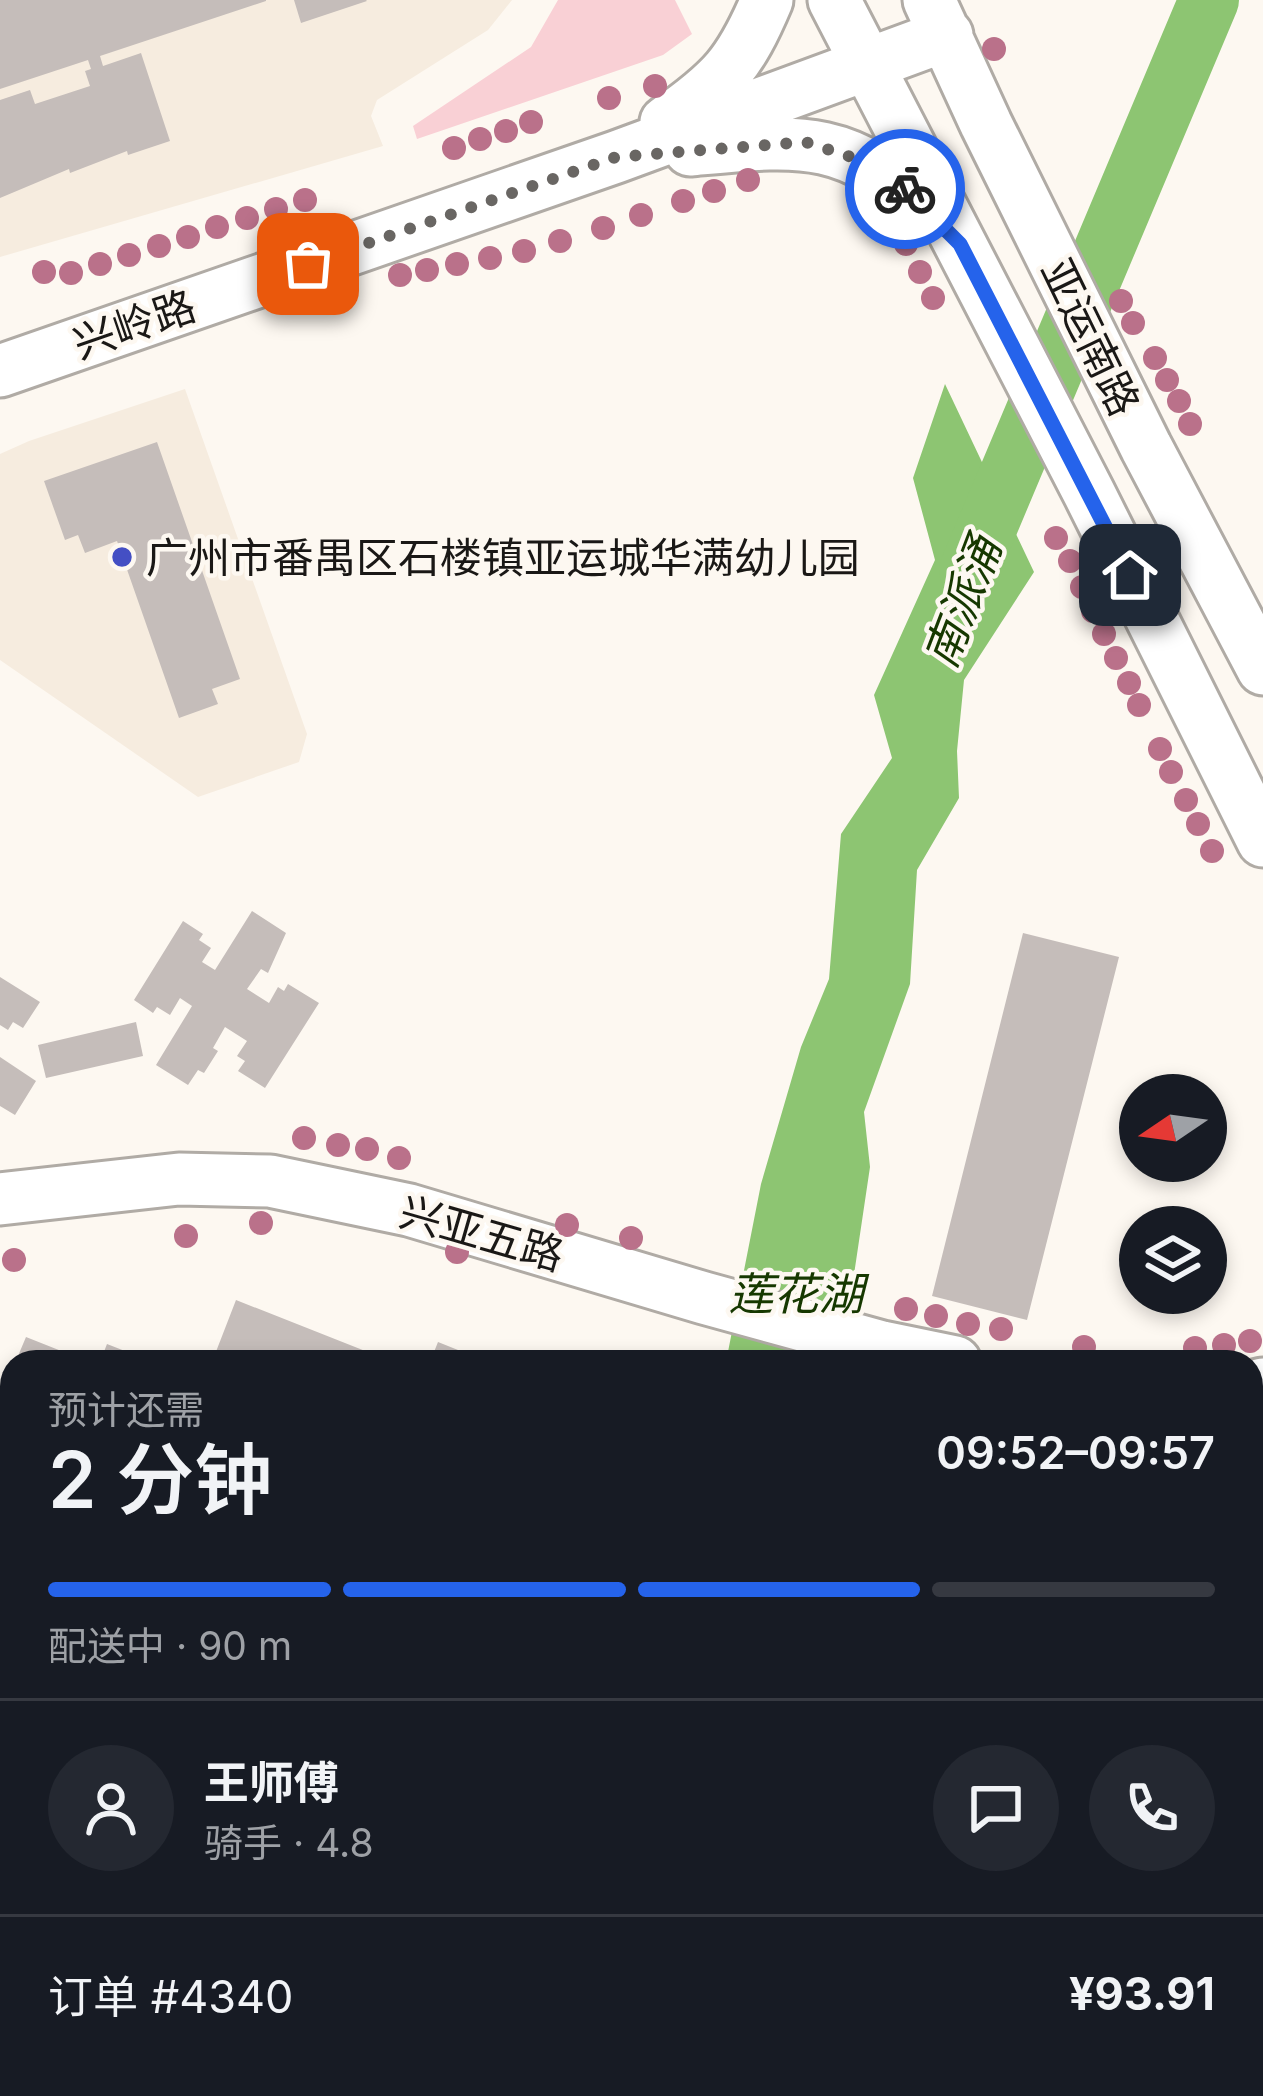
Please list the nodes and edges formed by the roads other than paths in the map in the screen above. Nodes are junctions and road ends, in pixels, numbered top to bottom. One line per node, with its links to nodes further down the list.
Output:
1 (767, 0): 5 (street)
2 (834, 0): 4 (street, 亚运南路)
3 (938, 18): 4 (street, 兴岭路); 8 (street, 亚运南路)
4 (866, 66): 5 (street, 兴岭路); 6 (street, 亚运南路)
5 (616, 157): 6 (street); 7 (street, 兴岭路)
6 (960, 244): 10 (street, 亚运南路)
7 (0, 371)
8 (1263, 669)
9 (1263, 737): 10 (street)
10 (1212, 740): 11 (street, 亚运南路)
11 (1263, 841)
12 (0, 1199): 13 (street, 兴亚五路)
13 (896, 1350)

